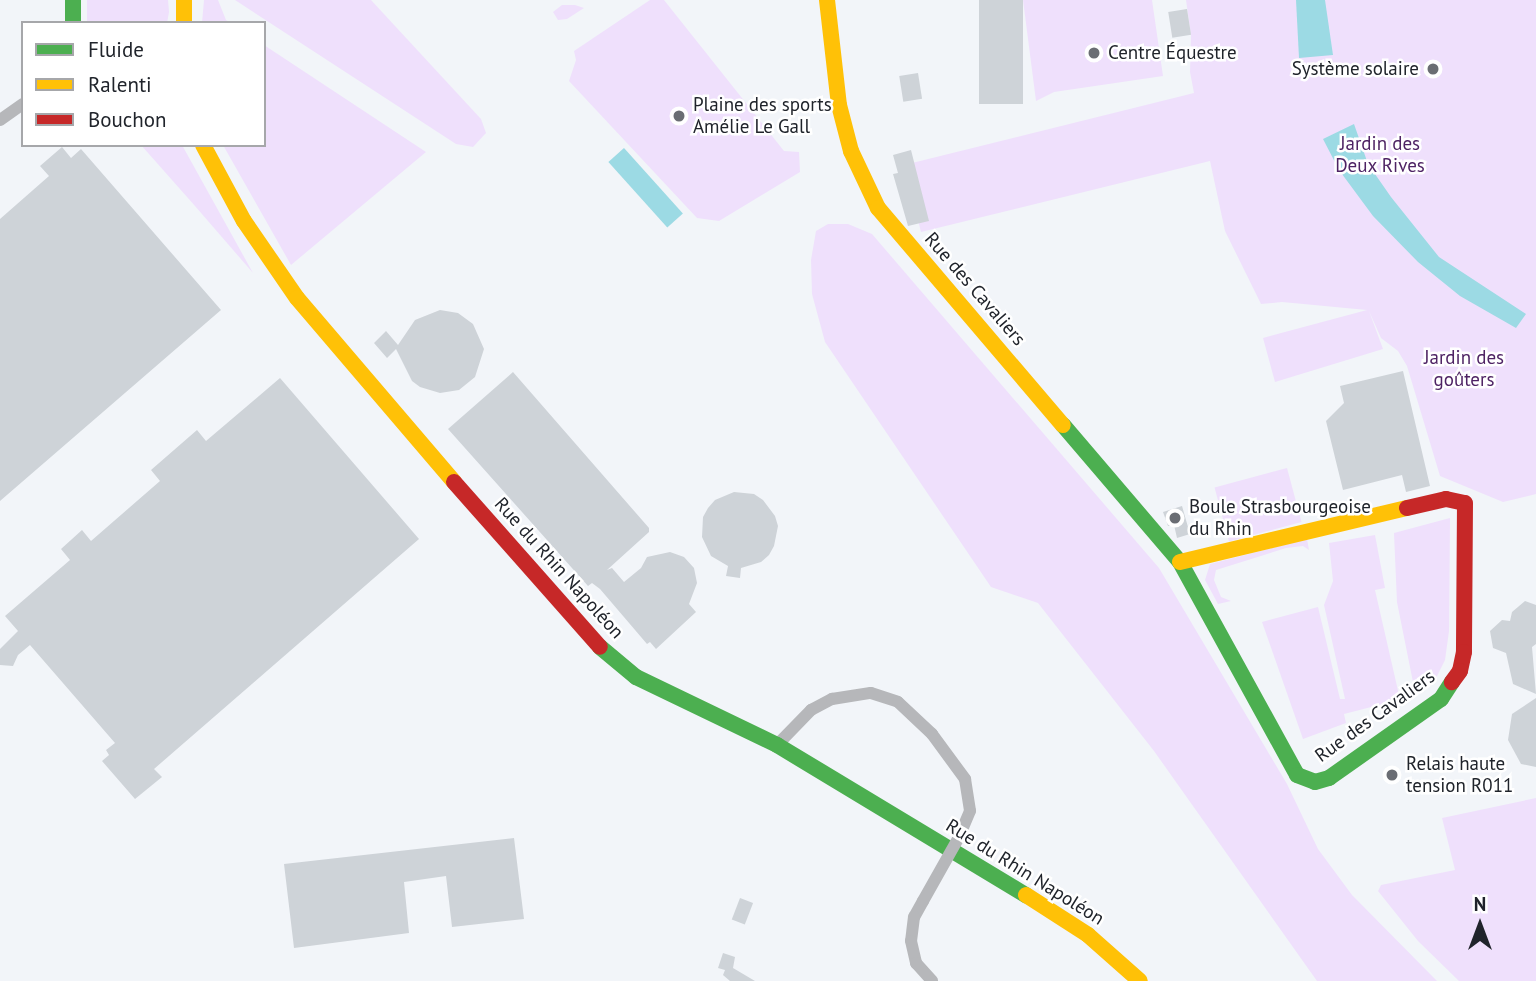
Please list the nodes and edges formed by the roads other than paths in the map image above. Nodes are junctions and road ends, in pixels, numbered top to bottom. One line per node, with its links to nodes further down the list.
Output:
1 (56, 0): 4 (street)
2 (827, 0): 9 (street, Rue des Cavaliers)
3 (185, 2): 5 (street)
4 (73, 12)
5 (184, 21)
6 (21, 105): 7 (street)
7 (0, 120)
8 (204, 147): 10 (street, Rue du Rhin Napoléon)
9 (1180, 562): 9 (street, Rue des Cavaliers)
10 (777, 745): 11 (street, bridge); 12 (street, Rue du Rhin Napoléon)
11 (932, 981)
12 (1140, 981)

